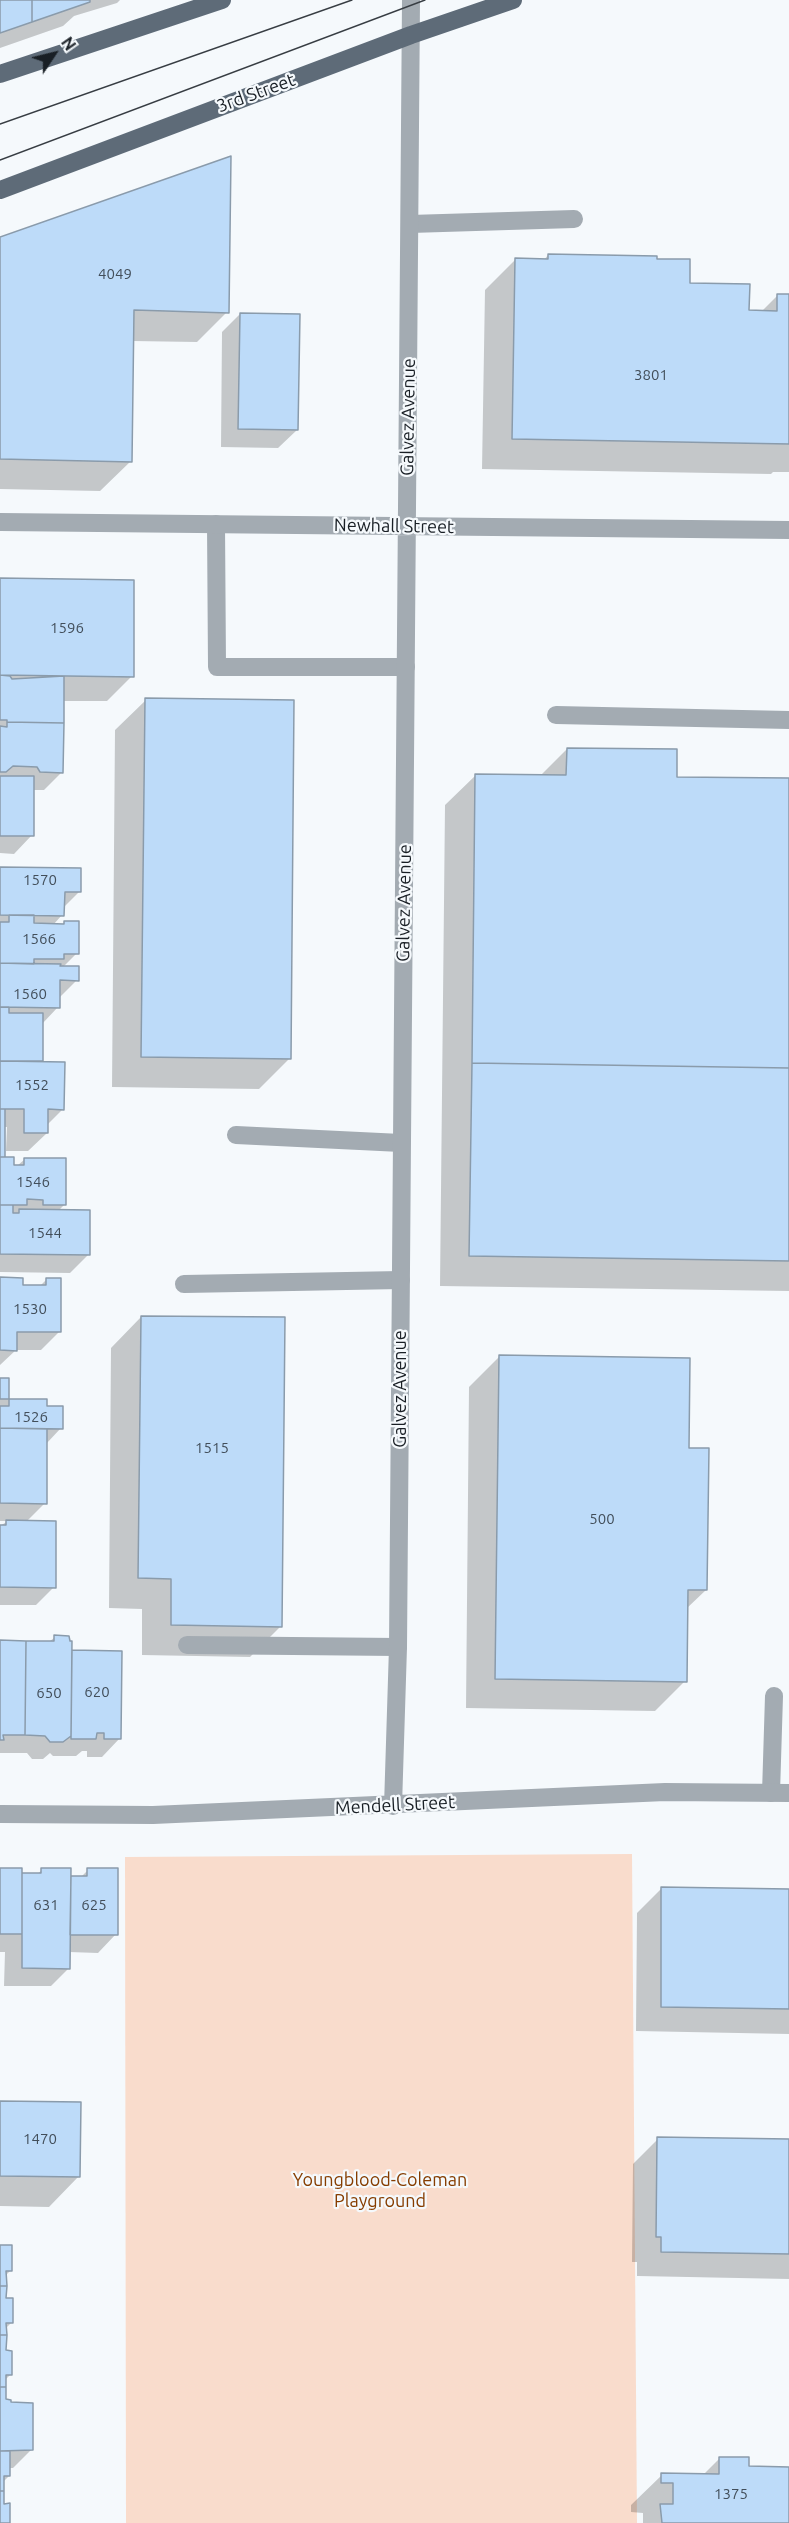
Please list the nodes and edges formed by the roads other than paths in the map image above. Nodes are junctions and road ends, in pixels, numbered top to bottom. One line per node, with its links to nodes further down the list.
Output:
1 (222, 0): 5 (main road)
2 (411, 0): 4 (street, Galvez Avenue)
3 (513, 0): 4 (main road, 3rd Street)
4 (411, 35): 6 (main road, 3rd Street); 8 (street, Galvez Avenue)
5 (0, 74)
6 (0, 190)
7 (574, 219): 8 (street)
8 (410, 224): 11 (street, Galvez Avenue)
9 (0, 522): 10 (street, Newhall Street)
10 (216, 524): 11 (street, Newhall Street); 13 (street)
11 (407, 526): 12 (street, Newhall Street); 13 (street, Galvez Avenue)
12 (789, 530)
13 (406, 668): 17 (street, Galvez Avenue)
14 (556, 715): 15 (street)
15 (789, 720)
16 (236, 1135): 17 (street)
17 (401, 1143): 18 (street, Galvez Avenue)
18 (401, 1280): 19 (street); 21 (street, Galvez Avenue)
19 (184, 1284)
20 (187, 1645): 21 (street)
21 (398, 1647): 24 (street, Galvez Avenue)
22 (774, 1696): 23 (street)
23 (780, 1793): 24 (street, Mendell Street)
24 (393, 1806): 25 (street, Mendell Street)
25 (0, 1814)

